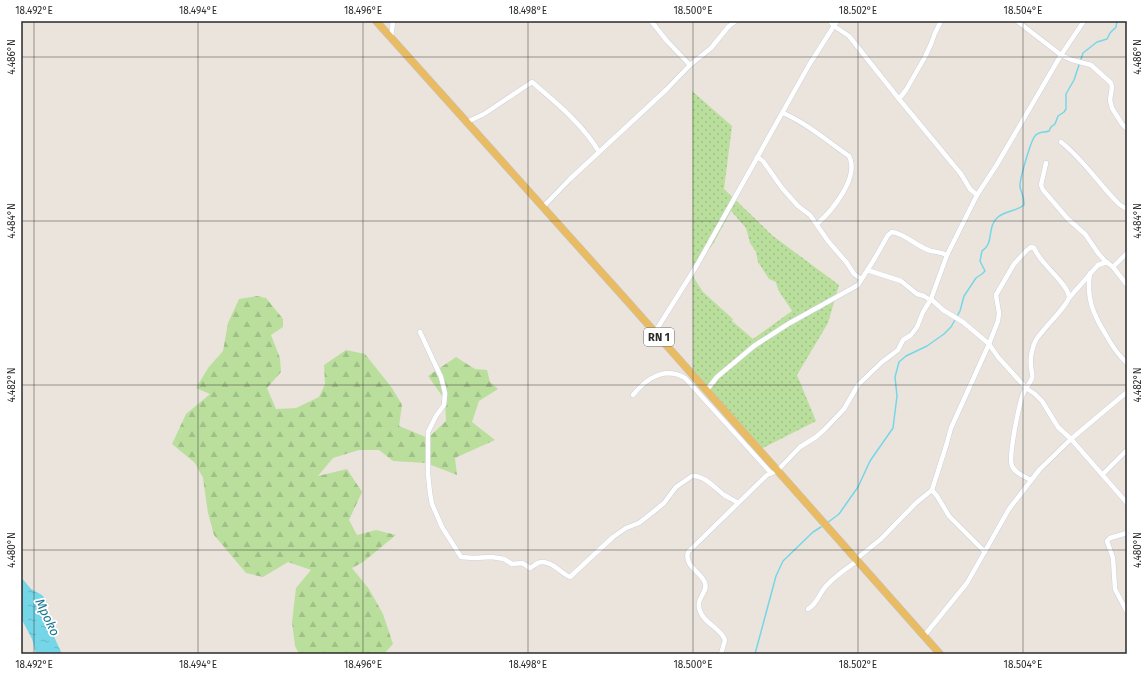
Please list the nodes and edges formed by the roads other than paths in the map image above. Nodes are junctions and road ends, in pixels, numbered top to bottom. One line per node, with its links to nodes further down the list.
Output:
1 (376, 21): 12 (main road, RN 1)
2 (393, 21): 12 (street)
3 (651, 21): 14 (street)
4 (736, 21): 14 (street)
5 (830, 21): 11 (street)
6 (836, 21): 11 (street)
7 (941, 21): 15 (street)
8 (1017, 21): 10 (street)
9 (1084, 21): 13 (street)
10 (1022, 23): 13 (street)
11 (834, 26): 15 (street); 16 (street)
12 (390, 38): 17 (main road, RN 1)
13 (1061, 55): 18 (street); 23 (street)
14 (690, 65): 20 (street)
15 (899, 99): 23 (street)
16 (783, 113): 21 (street); 26 (street)
17 (467, 122): 20 (street); 24 (main road, RN 1)
18 (1127, 129)
19 (1061, 142): 25 (street)
20 (599, 152): 24 (street)
21 (757, 157): 26 (street); 38 (street)
22 (1046, 163): 29 (street)
23 (977, 195): 28 (street)
24 (543, 207): 38 (main road, RN 1)
25 (1127, 209)
26 (817, 224): 33 (street)
27 (1127, 253): 30 (street)
28 (946, 255): 31 (street); 36 (street)
29 (1107, 262): 30 (street); 32 (street)
30 (1113, 267): 34 (street)
31 (868, 270): 33 (street); 36 (street)
32 (1090, 273): 35 (street); 40 (street)
33 (861, 279): 42 (street)
34 (1127, 285)
35 (1069, 298): 39 (street); 41 (street)
36 (930, 300): 39 (street); 47 (street)
37 (420, 332): 51 (street)
38 (655, 332): 42 (main road, RN 1)
39 (989, 344): 41 (street); 50 (street)
40 (1127, 363)
41 (1026, 388): 45 (street); 49 (street)
42 (706, 391): 47 (main road, RN 1)
43 (1127, 392): 45 (street)
44 (633, 395): 47 (street)
45 (1071, 439): 48 (street); 49 (street)
46 (1127, 450): 48 (street)
47 (774, 472): 51 (street); 55 (main road, RN 1)
48 (1102, 475): 52 (street)
49 (1031, 480): 54 (street)
50 (932, 490): 54 (street); 55 (street)
51 (738, 503): 59 (street)
52 (1127, 503)
53 (1127, 533): 57 (street)
54 (985, 552): 58 (street)
55 (856, 561): 56 (street); 58 (main road, RN 1)
56 (808, 609)
57 (1127, 612)
58 (924, 636): 60 (main road, RN 1)
59 (721, 654)
60 (940, 654)

